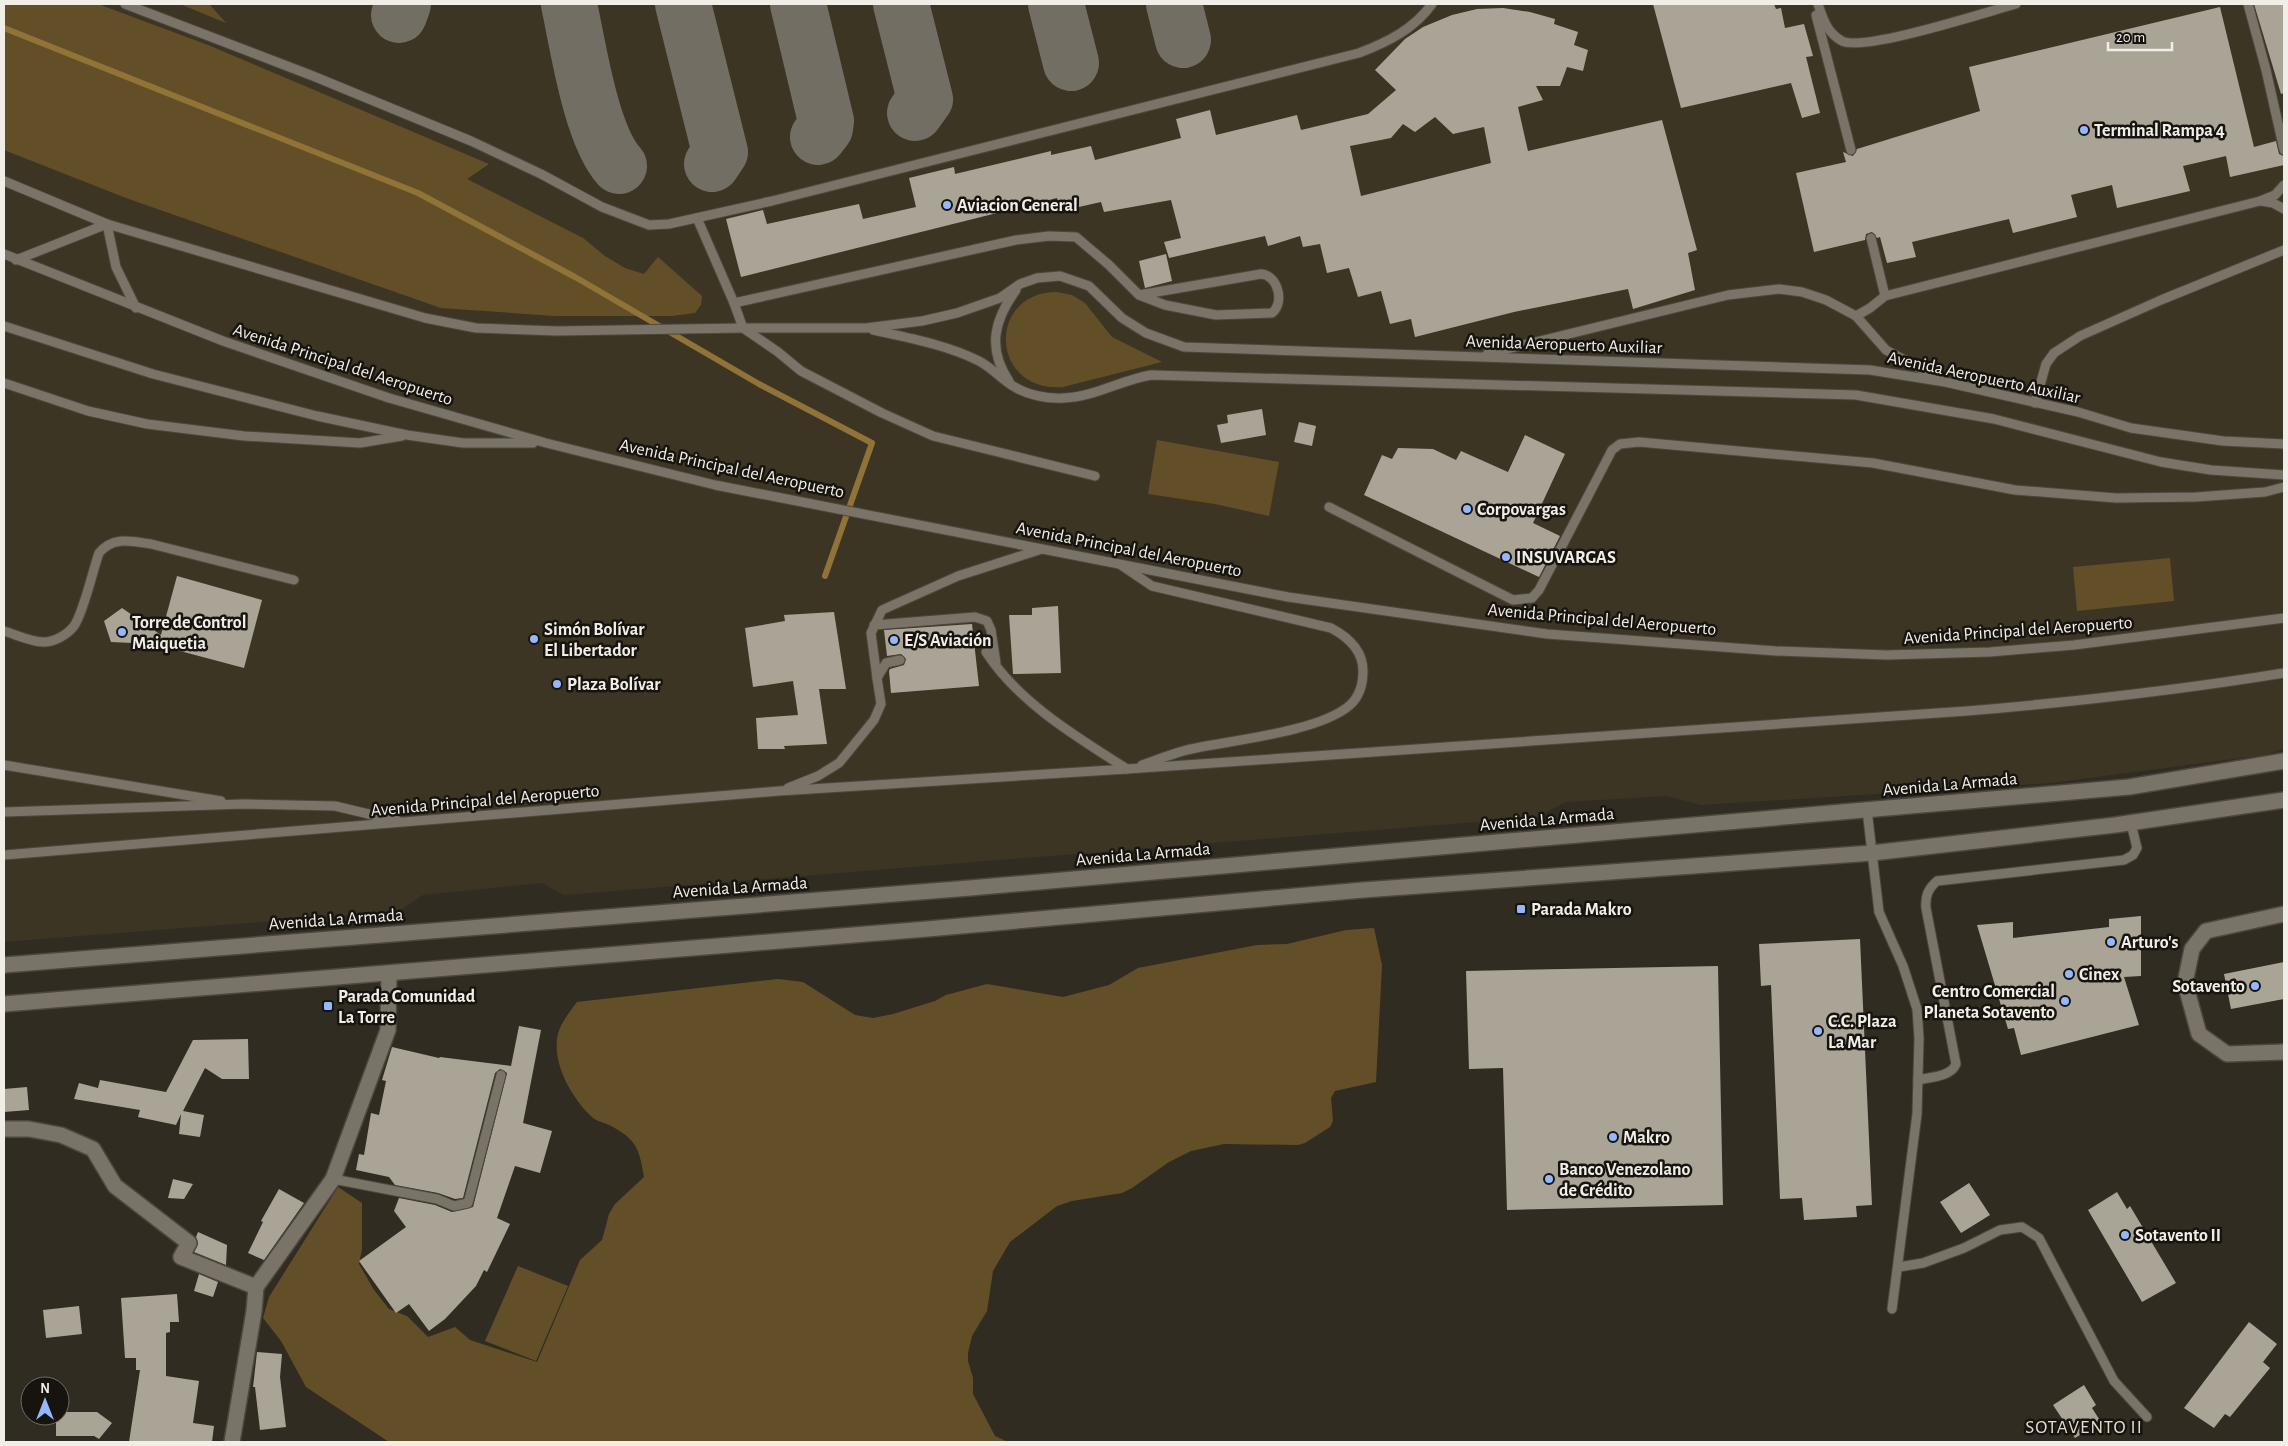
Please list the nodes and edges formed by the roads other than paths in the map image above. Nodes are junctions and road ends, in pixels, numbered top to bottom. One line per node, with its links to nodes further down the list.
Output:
1 (125, 4): 13 (lane)
2 (1432, 4): 13 (lane)
3 (1814, 4): 7 (lane)
4 (1818, 4): 5 (lane)
5 (2016, 4)
6 (2248, 4): 8 (lane)
7 (1851, 150)
8 (2284, 150)
9 (4, 181): 14 (lane, Avenida Aeropuerto Auxiliar)
10 (2284, 185): 11 (lane)
11 (2260, 201): 12 (lane); 21 (lane)
12 (2284, 209)
13 (697, 218): 22 (lane)
14 (108, 224): 18 (lane); 23 (lane); 26 (lane, Avenida Aeropuerto Auxiliar)
15 (1872, 238): 21 (lane)
16 (2284, 250): 32 (lane)
17 (4, 254): 18 (lane, Avenida Principal del Aeropuerto)
18 (16, 260): 23 (lane, Avenida Principal del Aeropuerto)
19 (1020, 284): 27 (lane, Avenida Aeropuerto Auxiliar); 28 (lane, Avenida Aeropuerto Auxiliar); 31 (lane)
20 (1139, 295): 20 (lane); 22 (lane)
21 (1885, 296): 24 (lane)
22 (734, 303): 26 (lane)
23 (136, 308): 34 (lane, Avenida Principal del Aeropuerto)
24 (1856, 316): 28 (lane); 29 (lane)
25 (4, 326): 33 (lane)
26 (742, 328): 27 (lane, Avenida Aeropuerto Auxiliar); 37 (lane)
27 (866, 328): 31 (lane, Avenida Aeropuerto Auxiliar)
28 (1475, 357): 29 (lane, Avenida Aeropuerto Auxiliar)
29 (1945, 382): 32 (lane, Avenida Aeropuerto Auxiliar)
30 (4, 383): 33 (lane)
31 (1014, 387): 36 (lane, Avenida Aeropuerto Auxiliar)
32 (2035, 403): 35 (lane, Avenida Aeropuerto Auxiliar)
33 (407, 435): 34 (lane)
34 (546, 443): 40 (lane, Avenida Principal del Aeropuerto)
35 (2284, 444)
36 (2284, 475)
37 (1095, 476)
38 (2284, 487): 39 (lane)
39 (1329, 507)
40 (1042, 548): 41 (lane, Avenida Principal del Aeropuerto); 44 (lane)
41 (1118, 563): 43 (lane, Avenida Principal del Aeropuerto); 53 (lane)
42 (294, 580): 45 (lane)
43 (2284, 618)
44 (874, 625): 48 (lane); 50 (lane)
45 (4, 631)
46 (986, 652): 48 (lane)
47 (900, 660): 50 (lane)
48 (996, 668): 53 (lane)
49 (2284, 673): 53 (lane, Avenida Principal del Aeropuerto)
50 (877, 678): 54 (lane)
51 (2284, 761): 57 (main road, Avenida La Armada)
52 (4, 765): 56 (lane)
53 (1127, 769): 54 (lane, Avenida Principal del Aeropuerto)
54 (779, 791): 59 (lane, Avenida Principal del Aeropuerto)
55 (2284, 800): 60 (main road)
56 (244, 804): 58 (lane); 59 (lane)
57 (1867, 810): 61 (lane); 64 (main road, Avenida La Armada)
58 (4, 812)
59 (405, 823): 62 (lane, Avenida Principal del Aeropuerto)
60 (2131, 823): 61 (main road); 69 (lane)
61 (1872, 853): 65 (main road); 69 (lane)
62 (4, 855)
63 (2284, 914): 67 (main road)
64 (4, 965)
65 (389, 973): 66 (main road); 71 (main road)
66 (4, 1004)
67 (2284, 1052)
68 (501, 1075): 71 (lane)
69 (1918, 1080): 72 (lane)
70 (4, 1129): 73 (main road)
71 (333, 1179): 73 (main road)
72 (1899, 1267): 74 (lane); 75 (lane)
73 (256, 1286): 76 (main road)
74 (1892, 1309)
75 (2147, 1417)
76 (232, 1442)

